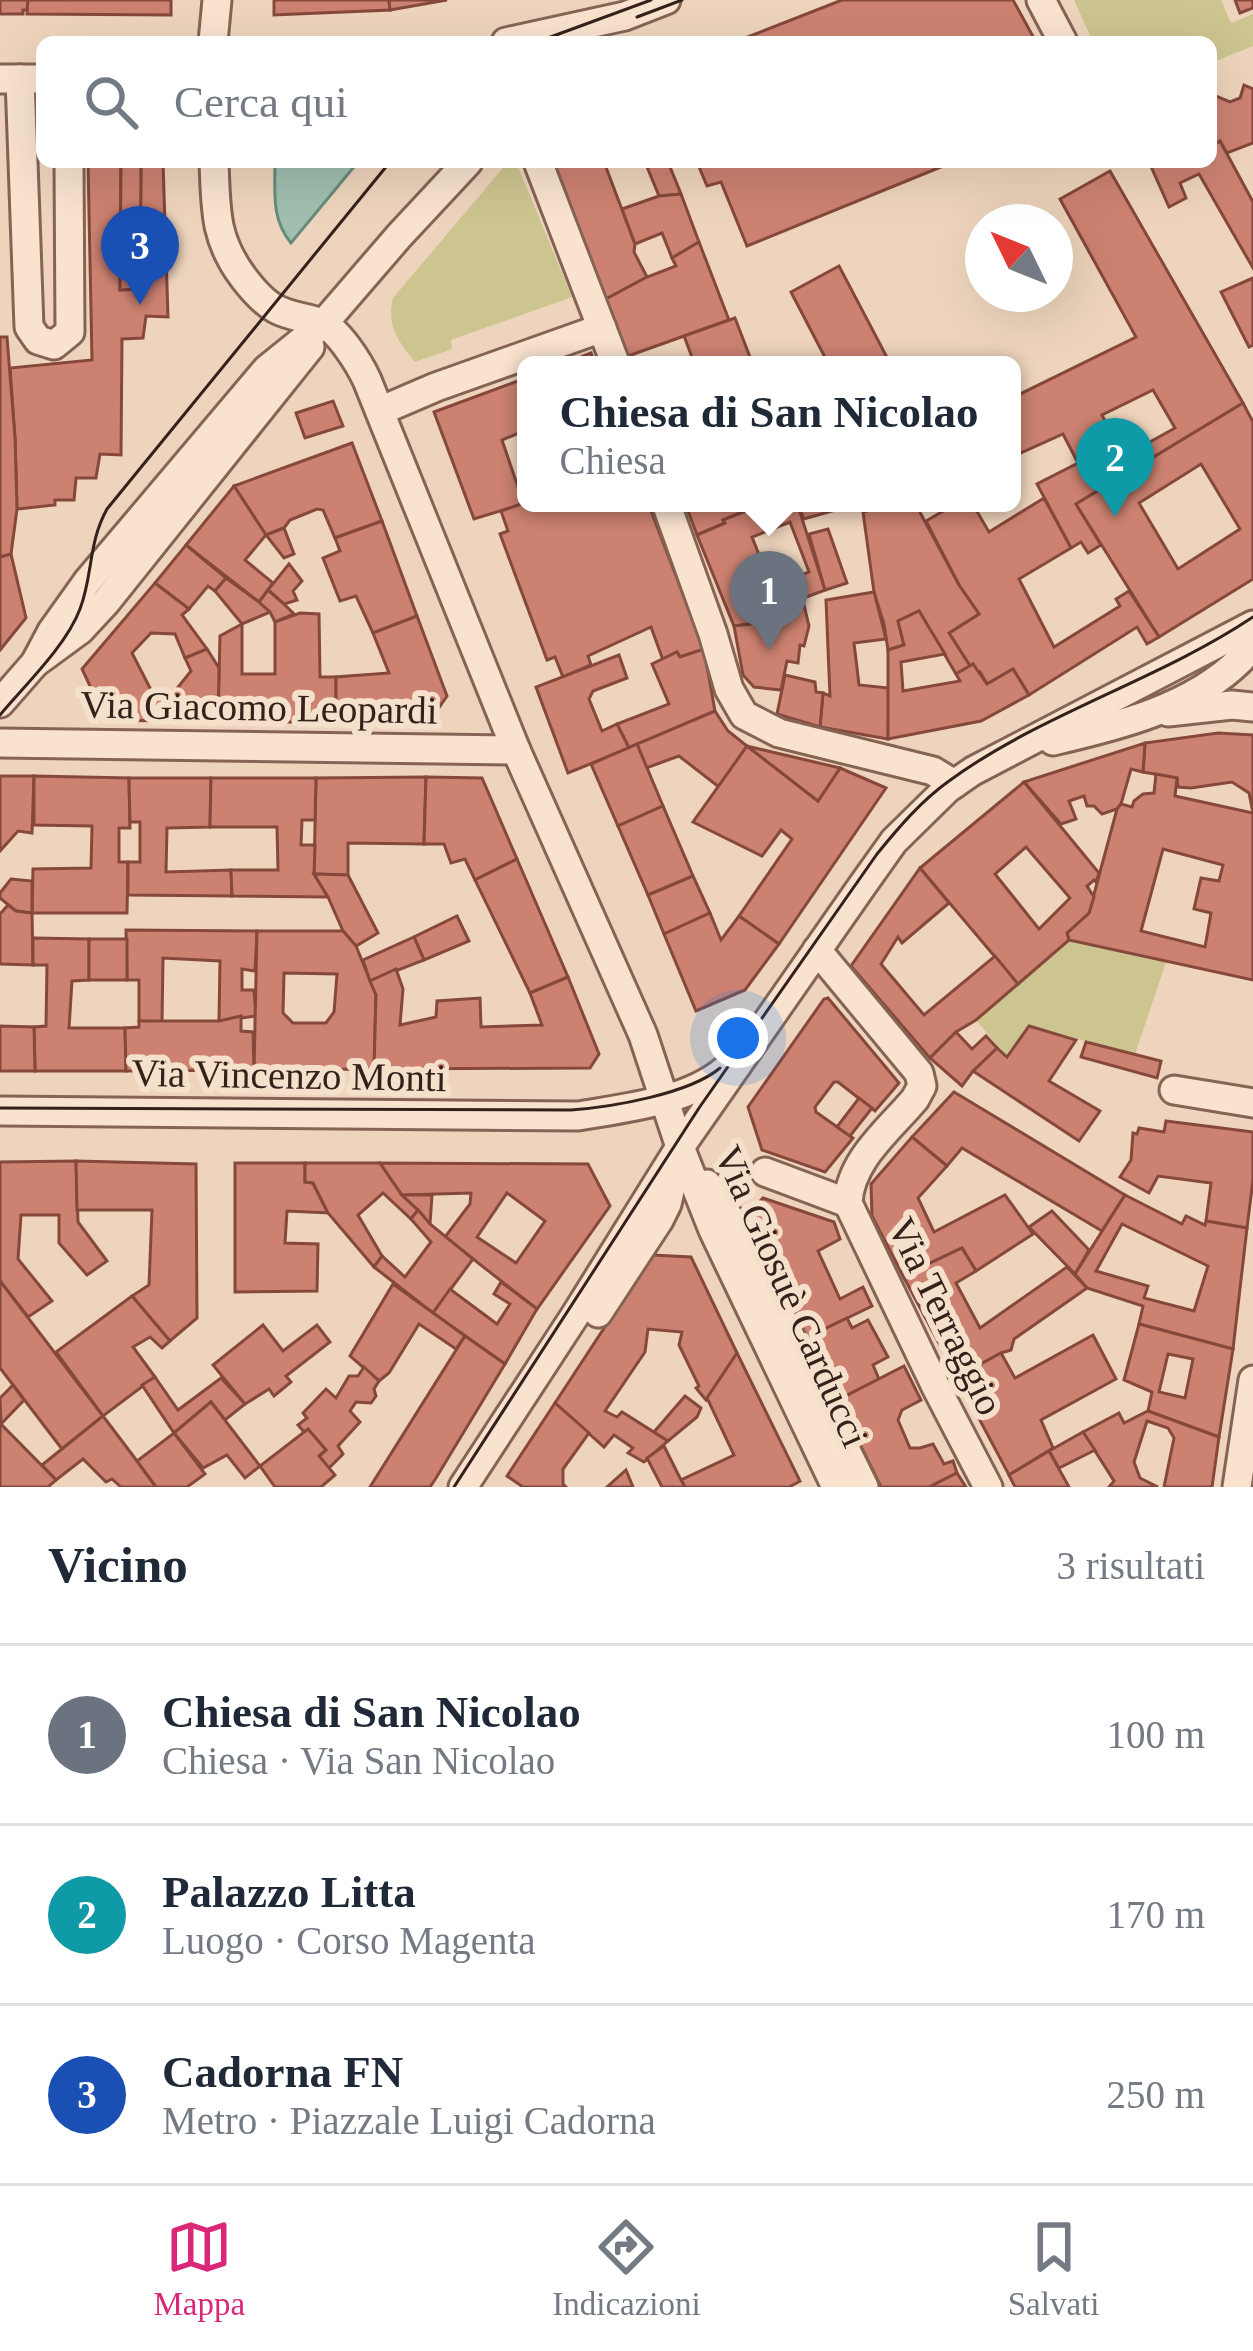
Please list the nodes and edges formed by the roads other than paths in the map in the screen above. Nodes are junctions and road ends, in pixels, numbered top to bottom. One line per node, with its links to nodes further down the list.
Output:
1 (217, 0): 5 (street)
2 (666, 0): 4 (street)
3 (1041, 0): 8 (street)
4 (625, 16): 6 (street); 7 (street)
5 (214, 36)
6 (533, 36)
7 (590, 36)
8 (1060, 36)
9 (21, 79): 16 (street)
10 (70, 168): 17 (street)
11 (214, 168): 18 (street)
12 (440, 168): 15 (street)
13 (462, 168): 15 (street)
14 (540, 168): 19 (street)
15 (399, 236): 18 (street)
16 (27, 252): 17 (street); 17 (street)
17 (71, 303)
18 (324, 323): 23 (street); 26 (street)
19 (602, 328): 20 (street); 21 (street)
20 (523, 356)
21 (613, 356)
22 (517, 358): 23 (street)
23 (380, 411): 30 (street)
24 (669, 512): 32 (street)
25 (1250, 634): 28 (street); 31 (street)
26 (0, 704)
27 (1253, 707): 28 (street)
28 (1152, 714): 31 (street)
29 (0, 743): 30 (street, Via Giacomo Leopardi)
30 (516, 749): 36 (street)
31 (1011, 750): 32 (street)
32 (954, 784): 33 (street)
33 (817, 950): 34 (street); 41 (street, Via Terraggio)
34 (751, 1045): 36 (street, Via Vincenzo Monti); 39 (street)
35 (1174, 1090): 37 (street)
36 (664, 1098): 38 (street, Via Vincenzo Monti); 39 (street)
37 (1253, 1103)
38 (0, 1111)
39 (680, 1147): 43 (street); 43 (street); 45 (street, Via Giosuè Carducci); 46 (street, Via Giosuè Carducci)
40 (765, 1172): 41 (street)
41 (848, 1203): 47 (street, Via Terraggio)
42 (1253, 1380): 48 (street)
43 (508, 1418): 44 (street)
44 (463, 1487)
45 (836, 1487)
46 (864, 1487)
47 (988, 1487)
48 (1237, 1487)

